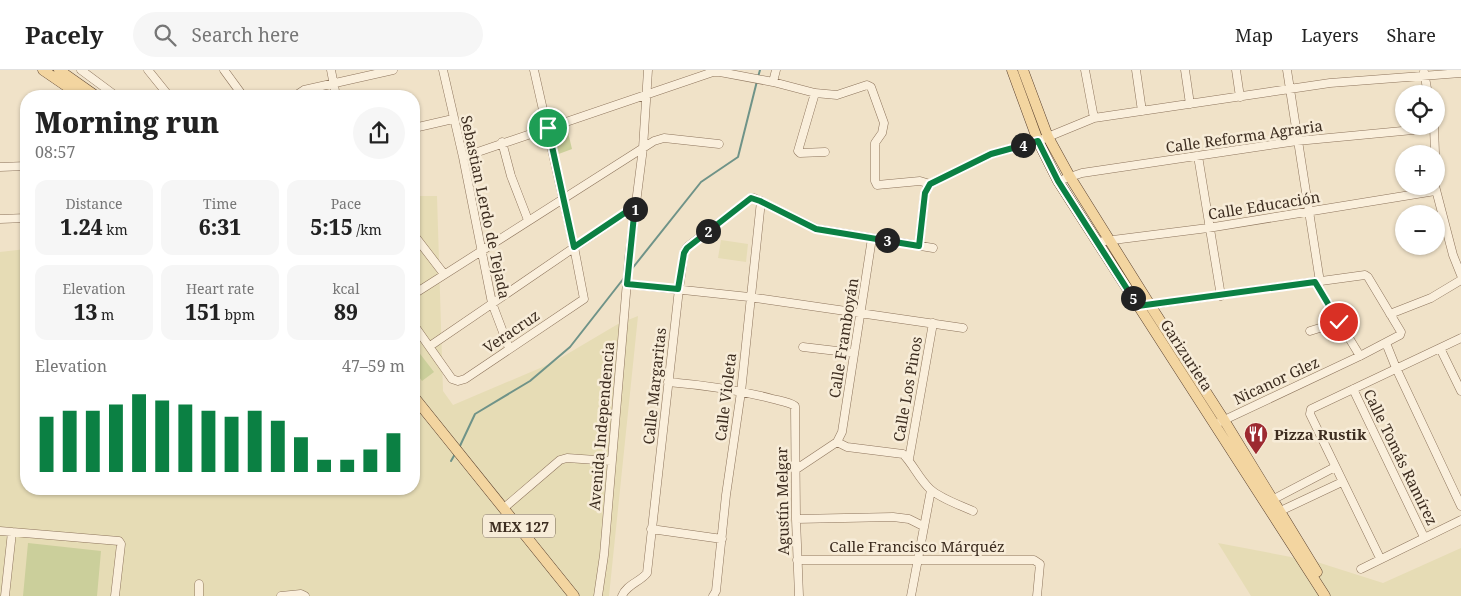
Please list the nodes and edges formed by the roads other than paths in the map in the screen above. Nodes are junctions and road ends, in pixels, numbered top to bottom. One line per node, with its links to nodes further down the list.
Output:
1 (43, 70): 26 (main road)
2 (59, 70): 27 (main road)
3 (81, 70): 28 (street)
4 (148, 70): 29 (street)
5 (224, 70): 30 (street)
6 (330, 70): 25 (street)
7 (393, 70): 20 (street)
8 (443, 70): 40 (street, Sebastian Lerdo de Tejada)
9 (534, 70): 42 (street)
10 (648, 70): 35 (street, Avenida Independencia)
11 (776, 70): 24 (street)
12 (1012, 70): 45 (main road, Garizurieta)
13 (1023, 70): 44 (main road, Garizurieta)
14 (1084, 70): 39 (street)
15 (1136, 70): 38 (street)
16 (1185, 70): 37 (street)
17 (1236, 70): 36 (street)
18 (1287, 70): 33 (street)
19 (1383, 70): 23 (street)
20 (376, 72): 25 (street)
21 (1461, 72): 22 (street)
22 (1424, 73): 23 (street)
23 (1381, 79): 33 (street)
24 (770, 81): 34 (street); 35 (street)
25 (334, 83): 31 (street); 32 (street)
26 (72, 90)
27 (87, 90)
28 (108, 90)
29 (164, 90)
30 (239, 90)
31 (304, 90)
32 (335, 90)
33 (1290, 90): 36 (street); 46 (street)
34 (815, 92): 50 (street); 57 (street)
35 (647, 95): 42 (street); 49 (street, Avenida Independencia)
36 (1240, 97): 37 (street)
37 (1190, 104): 38 (street)
38 (1142, 111): 39 (street)
39 (1094, 118): 44 (street)
40 (453, 119): 41 (street); 52 (street, Sebastian Lerdo de Tejada)
41 (420, 127)
42 (548, 128): 47 (street); 60 (street)
43 (1395, 131): 46 (street, Calle Reforma Agraria)
44 (1048, 137): 45 (street); 55 (main road, Garizurieta)
45 (1038, 141): 56 (main road, Garizurieta); 57 (street)
46 (1297, 141): 51 (street, Calle Reforma Agraria); 63 (street)
47 (502, 142): 52 (street); 66 (street)
48 (719, 144): 49 (street)
49 (643, 148): 60 (street); 62 (street, Avenida Independencia)
50 (825, 152)
51 (1198, 156): 55 (street, Calle Reforma Agraria); 67 (street)
52 (463, 157): 75 (street, Sebastian Lerdo de Tejada)
53 (20, 166): 54 (street)
54 (0, 168)
55 (1070, 176): 56 (street, Calle Reforma Agraria); 69 (main road, Garizurieta)
56 (1058, 181): 70 (main road, Garizurieta)
57 (930, 184): 72 (street)
58 (1401, 195): 63 (street, Calle Educación)
59 (1437, 195): 77 (street)
60 (563, 198): 66 (street); 73 (street)
61 (760, 201): 68 (street); 81 (street, Calle Margaritas); 84 (street, Calle Violeta)
62 (635, 206): 73 (street); 79 (street, Avenida Independencia)
63 (1309, 211): 67 (street, Calle Educación); 80 (street)
64 (20, 218): 65 (street)
65 (0, 219)
66 (528, 220): 75 (street)
67 (1208, 228): 69 (street, Calle Educación); 83 (street)
68 (872, 238): 72 (street); 88 (street, Calle Framboyán)
69 (1109, 241): 70 (street, Calle Educación); 86 (main road, Garizurieta)
70 (1097, 242): 87 (main road, Garizurieta)
71 (420, 243): 76 (street)
72 (919, 246): 74 (street)
73 (574, 247): 85 (street); 99 (street, Veracruz)
74 (933, 248)
75 (482, 251): 76 (street); 85 (street, Sebastian Lerdo de Tejada)
76 (444, 274): 82 (street)
77 (1461, 275)
78 (1461, 280): 89 (street)
79 (627, 282): 81 (street); 113 (street, Avenida Independencia)
80 (1317, 282): 83 (street); 89 (street); 90 (street)
81 (678, 289): 84 (street); 104 (street, Calle Margaritas)
82 (420, 290)
83 (1221, 296): 86 (street)
84 (749, 297): 88 (street); 106 (street, Calle Violeta)
85 (492, 303): 97 (street); 99 (street, Sebastian Lerdo de Tejada)
86 (1150, 305): 87 (street); 109 (main road, Garizurieta)
87 (1138, 306): 110 (main road, Garizurieta)
88 (861, 313): 91 (street); 101 (street, Calle Framboyán)
89 (1390, 314): 96 (street, Nicanor Glez)
90 (1339, 322): 94 (street); 102 (street)
91 (932, 324): 92 (street); 112 (street, Calle Los Pinos)
92 (963, 328)
93 (420, 332): 97 (street)
94 (1310, 332)
95 (1461, 338): 100 (street)
96 (1386, 343): 102 (street, Nicanor Glez); 103 (street)
97 (430, 346): 99 (street, Veracruz)
98 (803, 347): 101 (street)
99 (509, 348)
100 (1440, 348): 103 (street); 107 (street)
101 (854, 354): 111 (street, Calle Framboyán)
102 (1360, 356): 109 (street, Nicanor Glez)
103 (1396, 368): 105 (street); 119 (street)
104 (668, 382): 106 (street); 126 (street, Calle Margaritas)
105 (1353, 389): 114 (street); 129 (street, Calle Tomás Ramírez)
106 (741, 392): 115 (street, Agustín Melgar); 130 (street, Calle Violeta)
107 (1461, 392)
108 (420, 403): 120 (main road, MEX 127)
109 (1224, 420): 110 (street, Nicanor Glez); 118 (main road, Garizurieta)
110 (1214, 425): 118 (main road, Garizurieta)
111 (837, 442): 112 (street); 115 (street)
112 (909, 460): 117 (street)
113 (611, 461): 120 (street); 142 (street, Avenida Independencia)
114 (1335, 468): 116 (street); 118 (street)
115 (795, 470): 123 (street, Agustín Melgar)
116 (1342, 482): 122 (street); 131 (street)
117 (931, 490): 121 (street); 125 (street)
118 (1268, 502): 122 (main road, Garizurieta)
119 (1461, 506)
120 (504, 508): 141 (main road, MEX 127)
121 (973, 511)
122 (1276, 513): 148 (main road, Garizurieta); 149 (main road, Garizurieta)
123 (796, 519): 125 (street); 133 (street, Agustín Melgar)
124 (1461, 520): 129 (street)
125 (923, 526): 132 (street)
126 (652, 529): 130 (street); 143 (street, Calle Margaritas)
127 (0, 531): 128 (street)
128 (12, 532): 137 (street); 138 (street)
129 (1424, 537): 131 (street)
130 (722, 538): 144 (street, Calle Violeta)
131 (1380, 558): 134 (street)
132 (919, 559): 133 (street, Calle Francisco Márquéz); 146 (street); 147 (street, Calle Francisco Márquéz)
133 (797, 560): 145 (street, Agustín Melgar)
134 (1361, 569)
135 (198, 584): 139 (street)
136 (303, 595): 140 (street)
137 (5, 596)
138 (116, 596)
139 (199, 596)
140 (281, 596)
141 (574, 596)
142 (598, 596)
143 (622, 596)
144 (713, 596)
145 (799, 596)
146 (911, 596)
147 (1038, 596)
148 (1325, 596)
149 (1332, 596)

